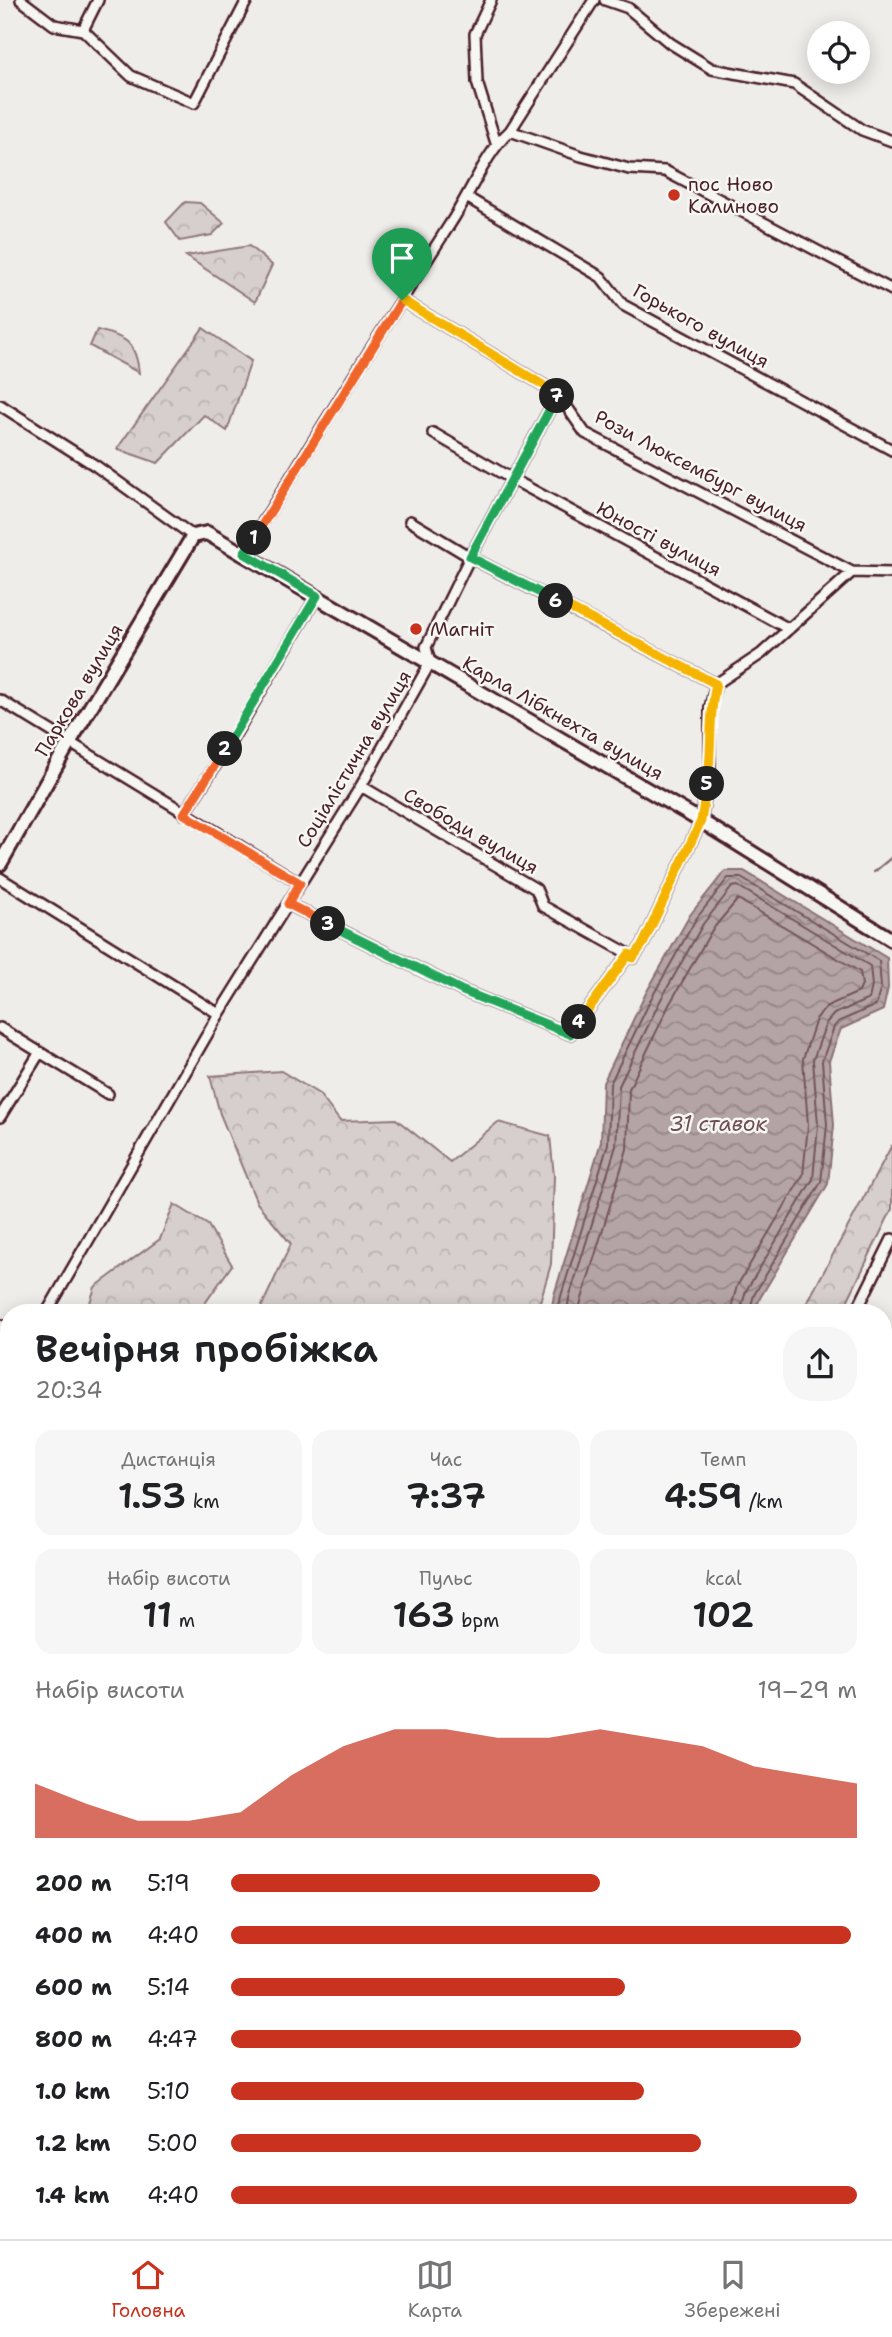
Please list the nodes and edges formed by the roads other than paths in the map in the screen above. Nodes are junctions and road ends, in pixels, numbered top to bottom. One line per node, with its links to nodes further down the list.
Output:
1 (21, 0): 7 (street)
2 (98, 0): 7 (street)
3 (247, 0): 7 (street)
4 (491, 0): 10 (street)
5 (594, 0): 8 (street)
6 (605, 0): 9 (street)
7 (83, 30)
8 (510, 131): 10 (street); 12 (street)
9 (892, 141)
10 (496, 143): 11 (street)
11 (468, 198): 13 (street); 17 (street, Горького вулиця)
12 (892, 290)
13 (402, 300): 14 (street, Рози Люксембург вулиця); 21 (street)
14 (558, 394): 18 (street, Соціалістична вулиця); 23 (street, Рози Люксембург вулиця)
15 (0, 405): 20 (street, Карла Лібкнехта вулиця)
16 (433, 433): 18 (street, Юності вулиця)
17 (892, 450)
18 (512, 480): 22 (street, Соціалістична вулиця); 26 (street, Юності вулиця)
19 (410, 521): 22 (street)
20 (193, 537): 21 (street, Карла Лібкнехта вулиця); 30 (street, Паркова вулиця)
21 (244, 553): 25 (street, Карла Лібкнехта вулиця)
22 (470, 557): 27 (street, Соціалістична вулиця); 28 (street)
23 (852, 572): 24 (street); 26 (street)
24 (892, 573)
25 (317, 596): 27 (street, Карла Лібкнехта вулиця); 32 (street)
26 (789, 629): 28 (street)
27 (430, 663): 31 (street, Соціалістична вулиця); 33 (street, Карла Лібкнехта вулиця)
28 (716, 684): 33 (street)
29 (0, 700): 30 (street)
30 (69, 743): 32 (street); 34 (street, Паркова вулиця)
31 (361, 786): 36 (street, Соціалістична вулиця); 39 (street, Свободи вулиця)
32 (184, 814): 36 (street)
33 (701, 821): 38 (street, Карла Лібкнехта вулиця); 39 (street)
34 (0, 864)
35 (0, 878): 40 (street)
36 (300, 883): 37 (street, Соціалістична вулиця)
37 (288, 904): 39 (street); 40 (street, Соціалістична вулиця)
38 (892, 940)
39 (629, 954)
40 (219, 1014): 46 (street, Соціалістична вулиця)
41 (0, 1028): 42 (street)
42 (40, 1052): 43 (street); 44 (street)
43 (108, 1094)
44 (0, 1117)
45 (892, 1239): 47 (street)
46 (52, 1304)
47 (860, 1304)

